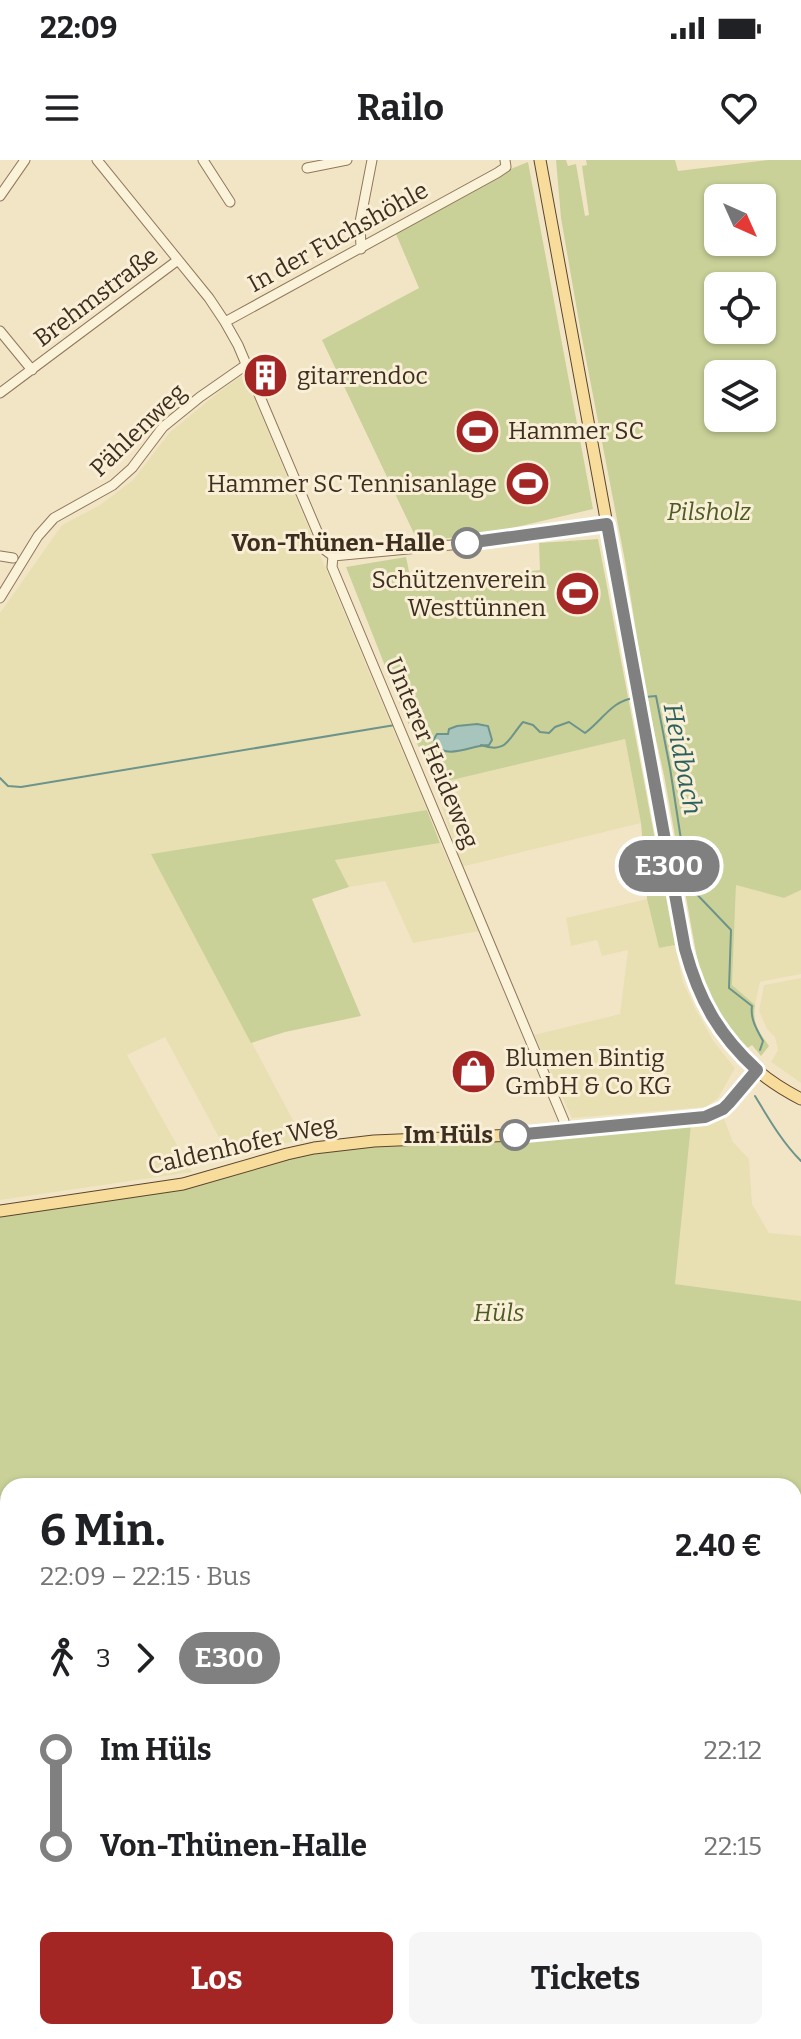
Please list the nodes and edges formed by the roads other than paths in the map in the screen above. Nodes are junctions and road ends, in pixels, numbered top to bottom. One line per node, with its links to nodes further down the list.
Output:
1 (25, 160): 9 (street)
2 (97, 160): 12 (street, Unterer Heideweg)
3 (203, 160): 10 (street)
4 (347, 160): 8 (street)
5 (372, 160): 11 (street)
6 (505, 160): 11 (street, In der Fuchshöhle)
7 (540, 160): 18 (main road)
8 (307, 168)
9 (0, 196)
10 (230, 202)
11 (361, 249): 13 (street, In der Fuchshöhle)
12 (178, 260): 13 (street, Unterer Heideweg); 16 (street, Brehmstraße)
13 (225, 322): 15 (street, Unterer Heideweg)
14 (0, 331): 16 (street)
15 (246, 365): 20 (street, Unterer Heideweg); 22 (street, Pählenweg)
16 (32, 370): 17 (street, Brehmstraße)
17 (0, 393)
18 (607, 524): 20 (street); 23 (main road)
19 (0, 556): 21 (street)
20 (333, 556): 25 (street, Unterer Heideweg)
21 (13, 558)
22 (0, 598)
23 (757, 1070): 24 (main road); 25 (main road, Caldenhofer Weg)
24 (801, 1099)
25 (565, 1129): 26 (main road, Caldenhofer Weg)
26 (0, 1211)

